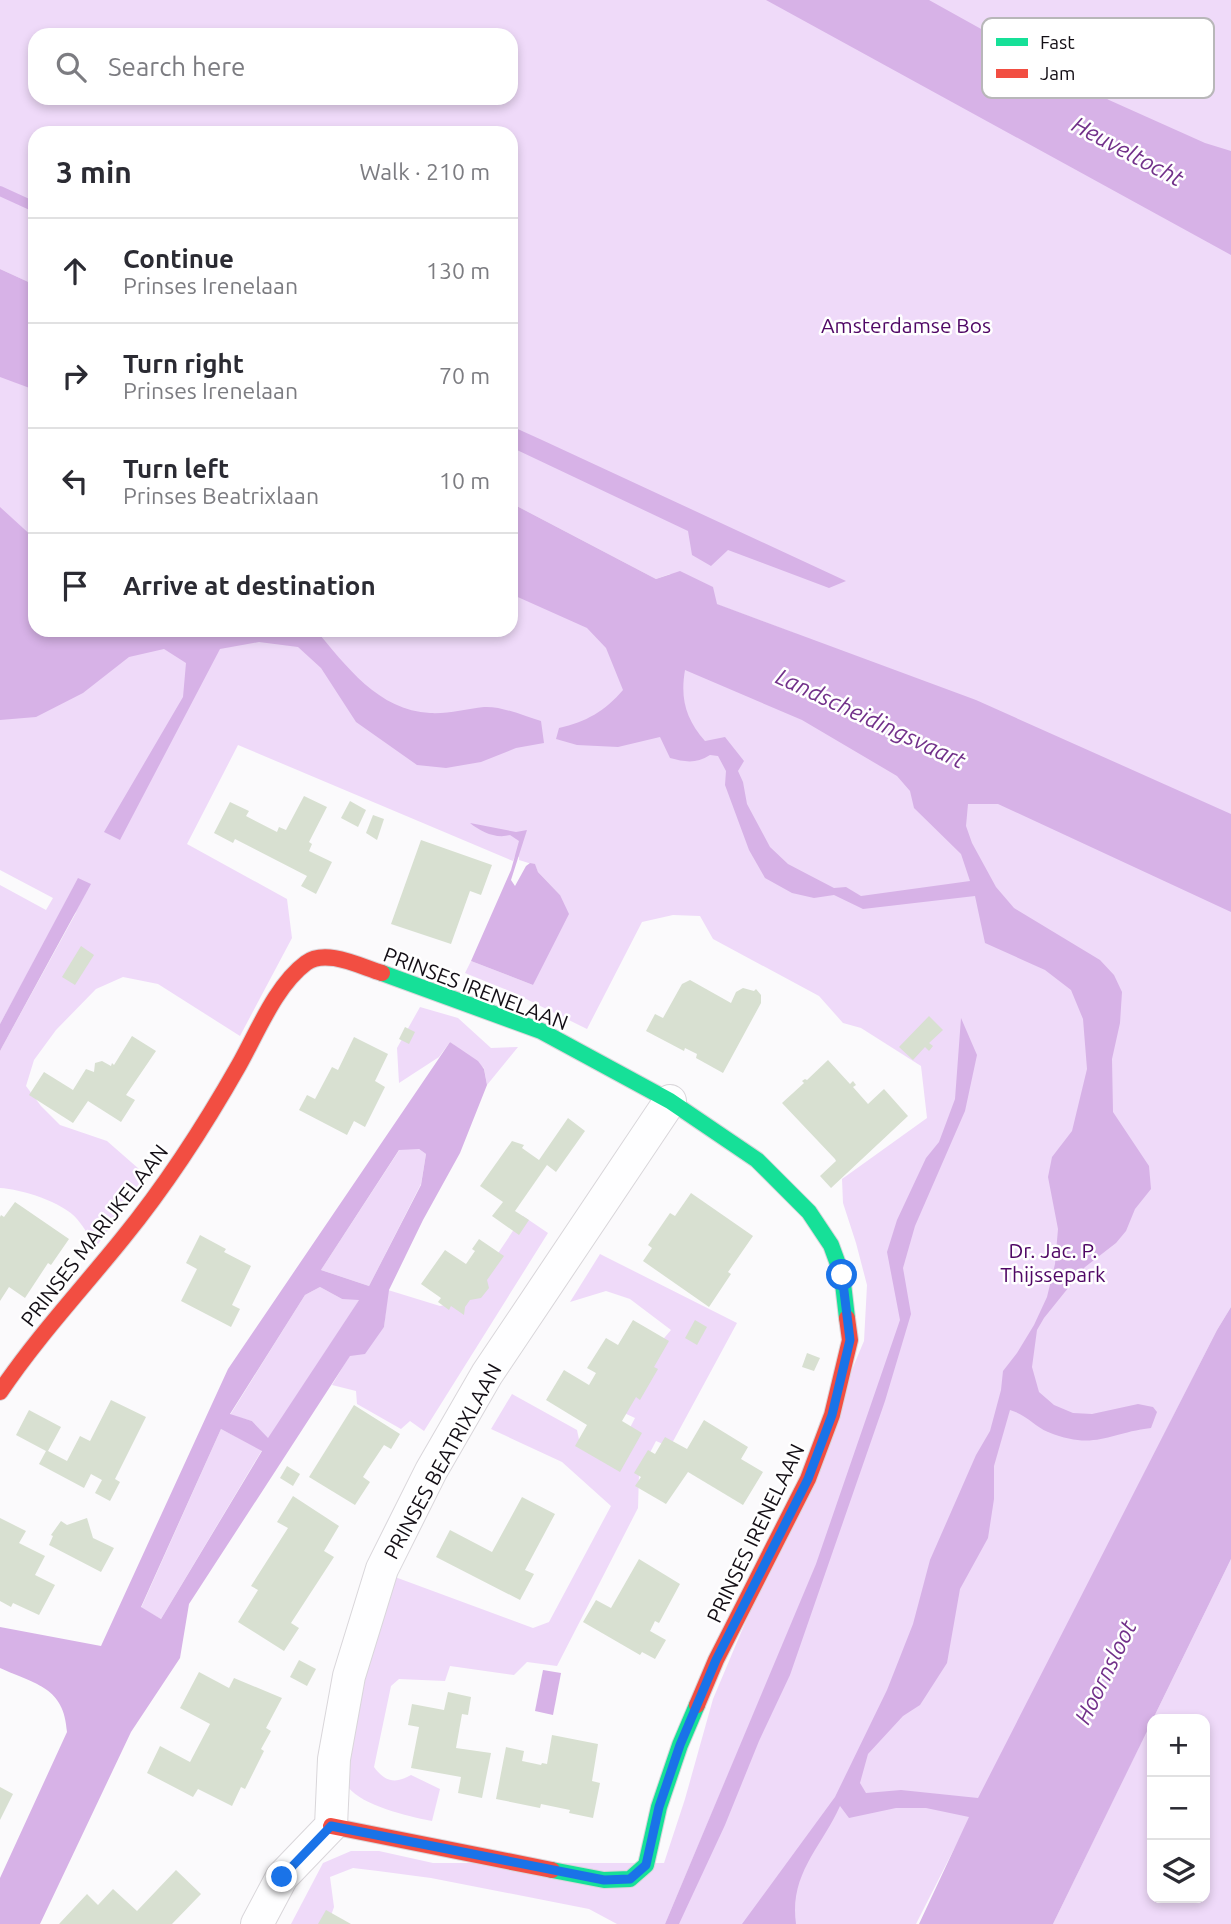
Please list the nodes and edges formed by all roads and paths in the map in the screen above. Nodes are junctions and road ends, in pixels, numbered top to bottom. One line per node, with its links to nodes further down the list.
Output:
1 (308, 961): 2 (street, PRINSES IRENELAAN); 3 (street, PRINSES MARIJKELAAN)
2 (670, 1101): 4 (street, PRINSES BEATRIXLAAN); 4 (street, PRINSES IRENELAAN)
3 (0, 1392)
4 (331, 1826): 5 (street)
5 (257, 1924)

